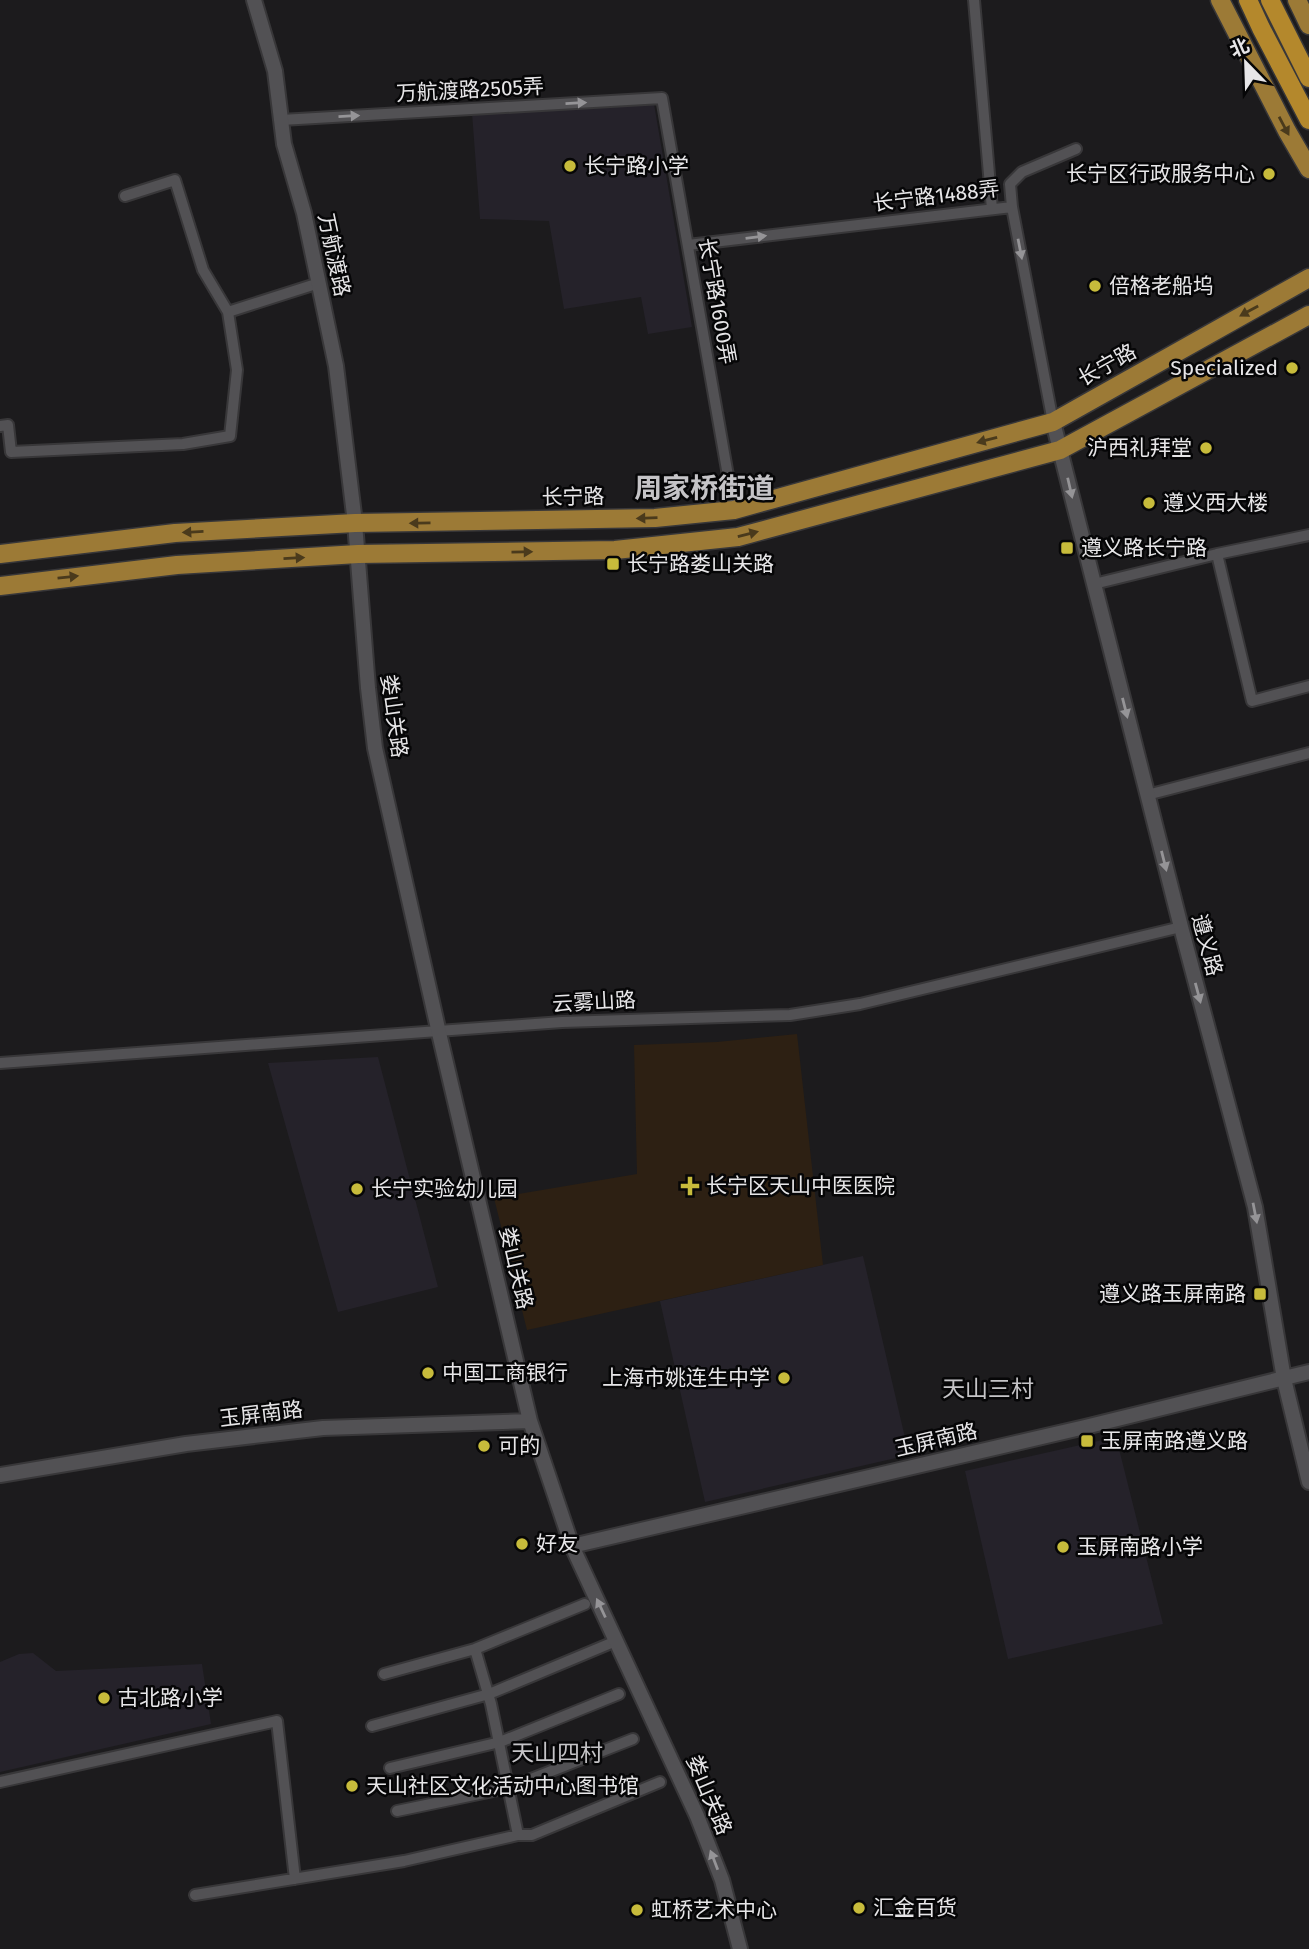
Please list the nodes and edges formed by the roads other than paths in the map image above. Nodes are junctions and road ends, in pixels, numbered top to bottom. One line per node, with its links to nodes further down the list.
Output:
1 (254, 0): 12 (street, 万航渡路)
2 (974, 0): 18 (street)
3 (1210, 0): 9 (street)
4 (1220, 0): 9 (main road)
5 (1248, 0): 13 (highway)
6 (1270, 0): 10 (highway)
7 (1297, 0): 8 (main road)
8 (1309, 25)
9 (1240, 40): 15 (main road, one-way to 15)
10 (1309, 78)
11 (662, 98): 12 (street, 万航渡路2505弄, one-way to 11); 19 (street, 长宁路1600弄)
12 (281, 120): 21 (street, 万航渡路)
13 (1309, 120)
14 (1076, 149): 17 (street)
15 (1309, 169)
16 (125, 196): 22 (street)
17 (1012, 207): 18 (street, 长宁路1488弄); 24 (street, 长宁路1488弄, one-way to 24)
18 (992, 209): 19 (street, 长宁路1488弄, one-way to 18)
19 (688, 245): 27 (street, 长宁路1600弄)
20 (1309, 278): 24 (main road, 长宁路, one-way to 24)
21 (319, 283): 22 (street); 28 (street, 万航渡路)
22 (228, 312): 25 (street)
23 (1309, 315): 26 (main road)
24 (1053, 422): 26 (street, 遵义路); 27 (main road, 长宁路, one-way to 27)
25 (0, 426)
26 (1060, 450): 31 (main road, one-way to 26); 33 (street, 遵义路, one-way to 33)
27 (734, 510): 28 (main road, 长宁路, one-way to 28)
28 (355, 523): 30 (main road, 长宁路, one-way to 30); 31 (street, 娄山关路)
29 (1309, 535): 32 (street)
30 (0, 554)
31 (358, 554): 34 (main road, one-way to 31); 39 (street, 娄山关路)
32 (1217, 554): 33 (street); 35 (street)
33 (1094, 584): 37 (street, 遵义路, one-way to 37)
34 (0, 586)
35 (1309, 686)
36 (1309, 752): 37 (street)
37 (1147, 795): 38 (street, 遵义路, one-way to 38)
38 (1181, 927): 39 (street, 云雾山路); 42 (street, 遵义路, one-way to 42)
39 (439, 1032): 40 (street, 云雾山路); 43 (street, 娄山关路)
40 (0, 1063)
41 (1309, 1373): 42 (street, 玉屏南路)
42 (1284, 1379): 45 (street, 遵义路); 46 (street, 玉屏南路)
43 (530, 1421): 44 (street, 玉屏南路); 46 (street, 娄山关路)
44 (0, 1475)
45 (1309, 1482)
46 (572, 1546): 48 (street, 娄山关路, one-way to 46)
47 (585, 1605): 49 (street)
48 (616, 1641): 51 (street); 64 (street, 娄山关路, one-way to 48)
49 (475, 1649): 50 (street); 51 (street)
50 (384, 1674)
51 (488, 1694): 53 (street); 55 (street)
52 (619, 1695): 55 (street)
53 (372, 1726)
54 (633, 1739): 59 (street)
55 (500, 1742): 56 (street); 59 (street)
56 (390, 1768)
57 (0, 1782): 62 (street)
58 (660, 1782): 61 (street)
59 (508, 1788): 60 (street); 61 (street)
60 (397, 1811)
61 (518, 1835): 62 (street)
62 (295, 1879): 63 (street)
63 (195, 1895)
64 (740, 1949)

